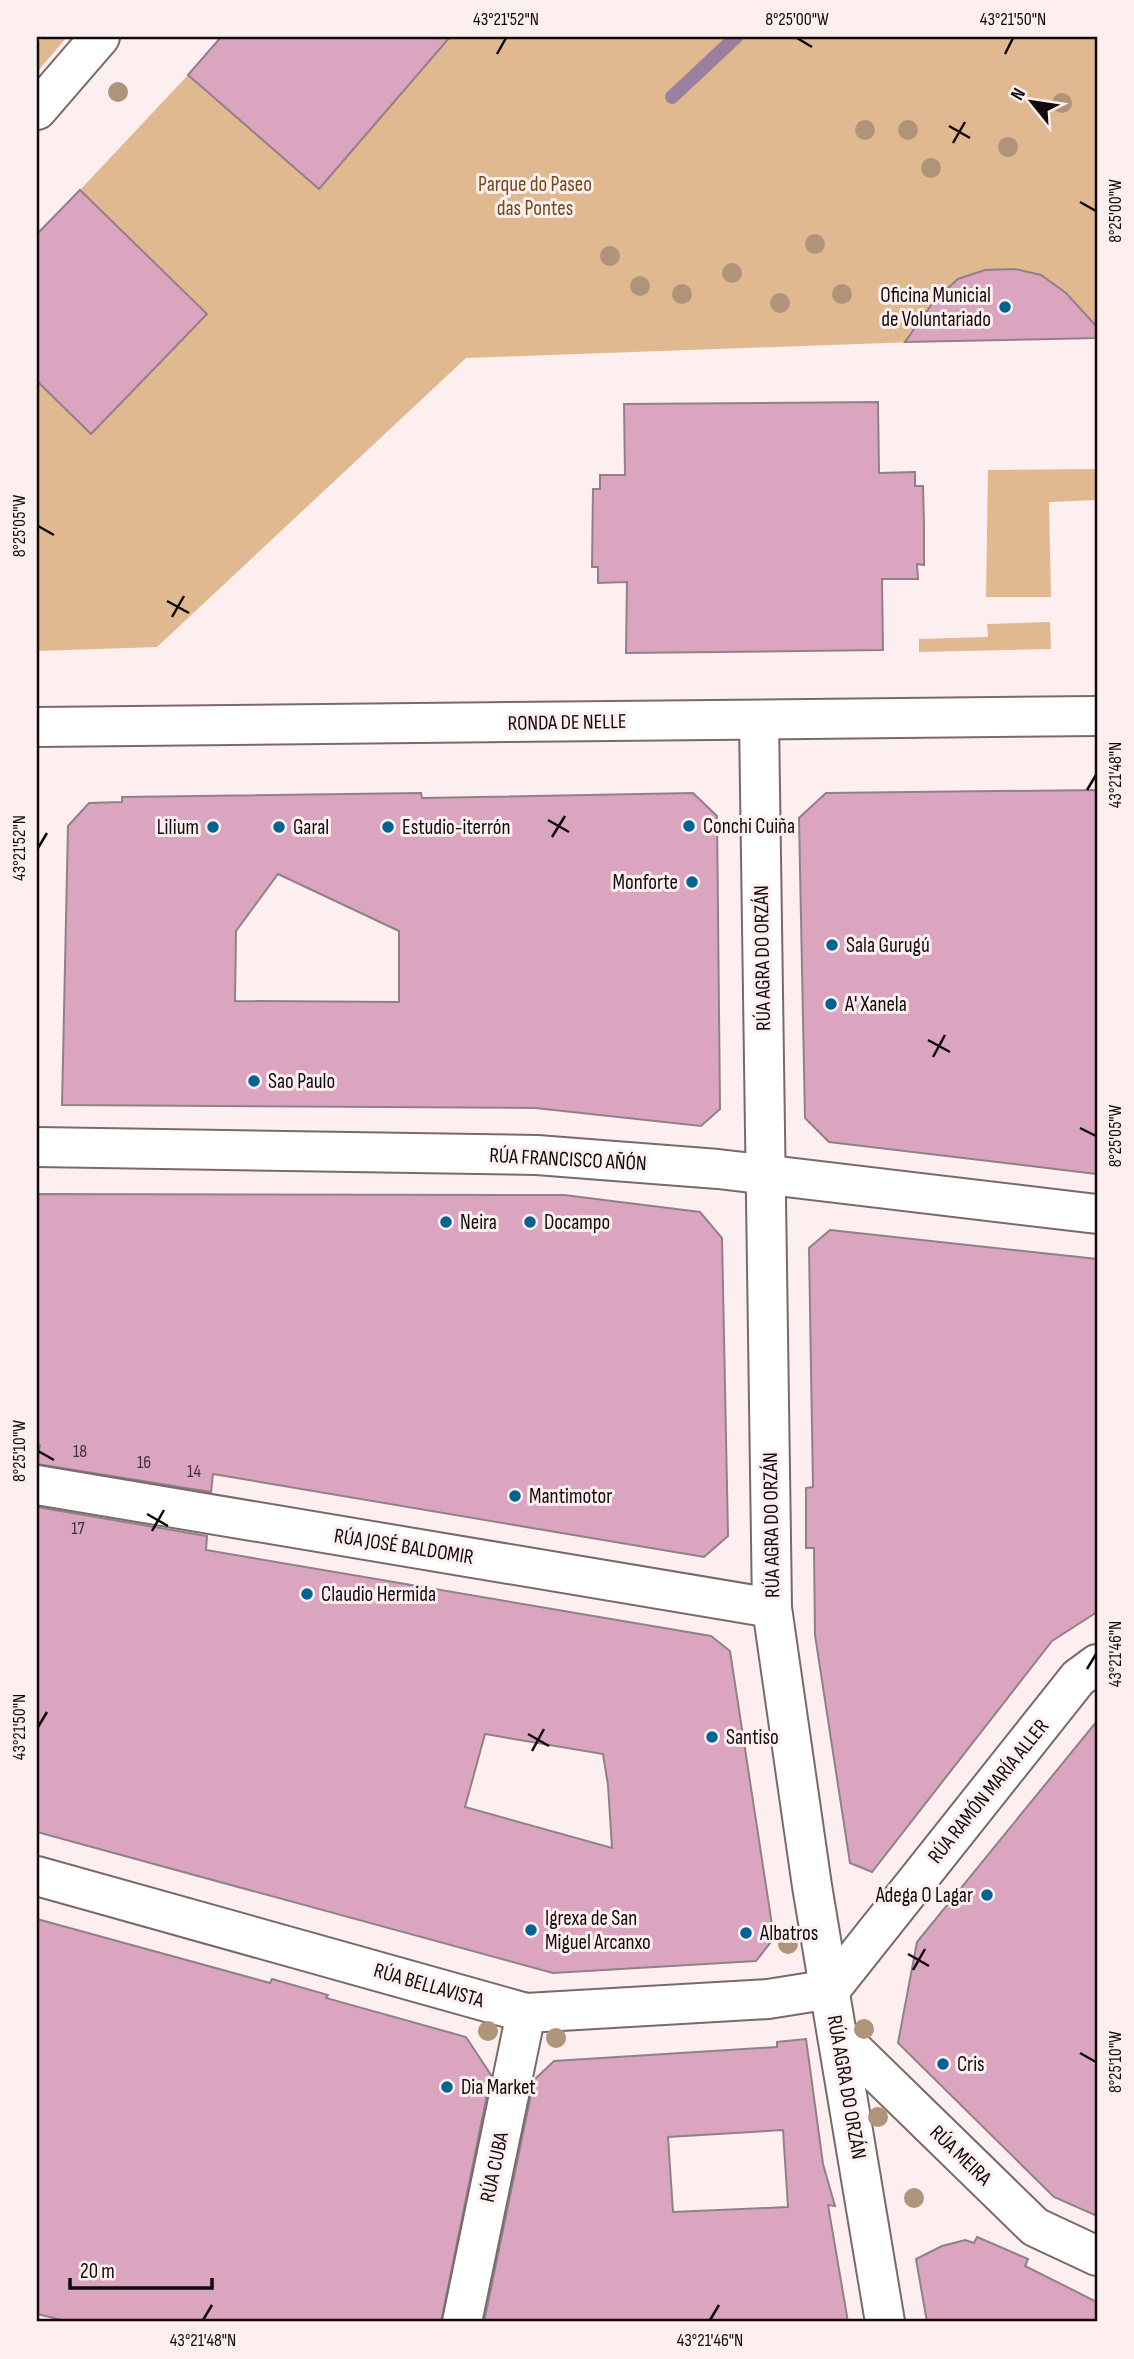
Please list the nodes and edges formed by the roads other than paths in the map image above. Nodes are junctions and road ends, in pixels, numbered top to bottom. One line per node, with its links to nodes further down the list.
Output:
1 (100, 37): 2 (street)
2 (37, 110)
3 (1097, 716): 4 (street, RONDA DE NELLE)
4 (759, 720): 5 (street, RONDA DE NELLE); 7 (street, RÚA AGRA DO ORZÁN)
5 (37, 727)
6 (37, 1147): 7 (street, RÚA FRANCISCO AÑÓN)
7 (766, 1174): 8 (street, RÚA FRANCISCO AÑÓN); 10 (street, RÚA AGRA DO ORZÁN)
8 (1097, 1214)
9 (37, 1485): 10 (street, RÚA JOSÉ BALDOMIR)
10 (772, 1608): 13 (street, RÚA AGRA DO ORZÁN)
11 (1097, 1664): 13 (street, RÚA RAMÓN MARÍA ALLER)
12 (37, 1876): 14 (street, RÚA BELLAVISTA)
13 (831, 1989): 14 (street, RÚA BELLAVISTA); 15 (street, RÚA AGRA DO ORZÁN)
14 (526, 2013): 17 (street, RÚA CUBA)
15 (837, 2034): 16 (street, RÚA MEIRA); 18 (street, RÚA AGRA DO ORZÁN)
16 (1097, 2256)
17 (462, 2322)
18 (885, 2322)

